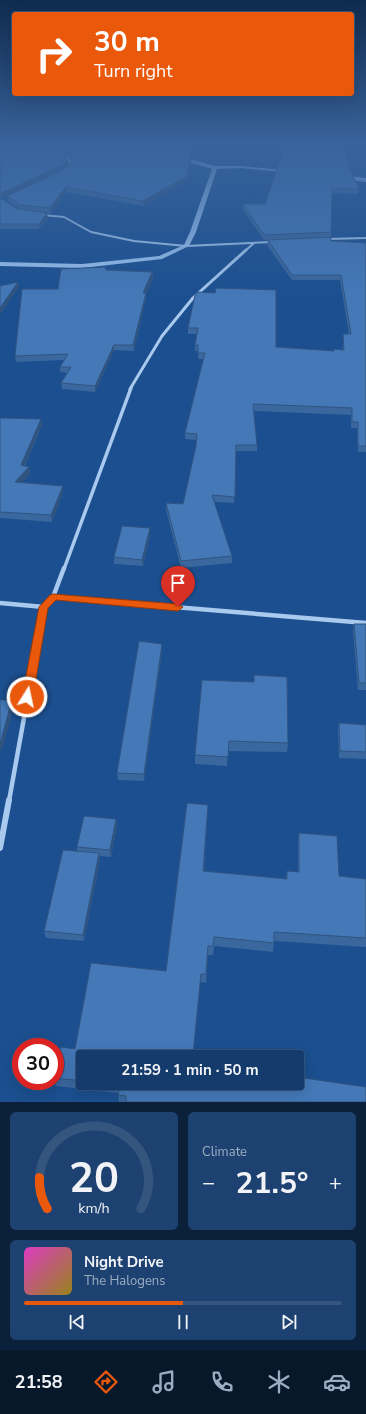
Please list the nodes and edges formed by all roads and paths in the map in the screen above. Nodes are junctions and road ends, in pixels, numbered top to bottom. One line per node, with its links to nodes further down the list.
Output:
1 (41, 215): 5 (street)
2 (366, 238): 3 (street)
3 (324, 240)
4 (277, 242): 5 (street)
5 (254, 243): 6 (street)
6 (53, 597): 8 (street); 9 (street)
7 (0, 602): 8 (street)
8 (44, 607): 10 (street)
9 (366, 623)
10 (0, 848)

